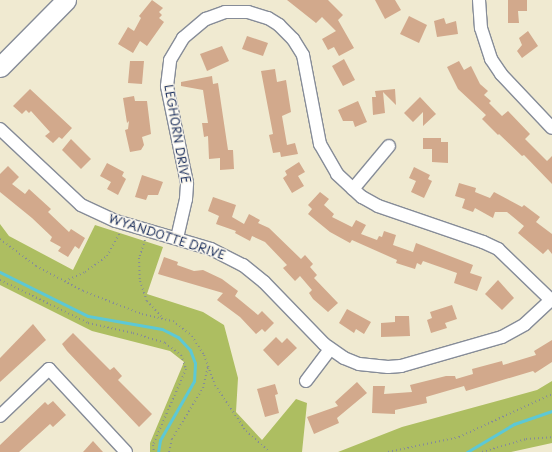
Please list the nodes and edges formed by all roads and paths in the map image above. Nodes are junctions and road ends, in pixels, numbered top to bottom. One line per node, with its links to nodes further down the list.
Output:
1 (66, 0): 4 (main road)
2 (479, 0): 5 (street)
3 (239, 6): 8 (street, LEGHORN DRIVE); 10 (street, LEGHORN DRIVE)
4 (0, 67)
5 (552, 128)
6 (0, 129): 10 (street, WYANDOTTE DRIVE)
7 (389, 146): 8 (street)
8 (353, 189): 15 (street, LEGHORN DRIVE)
9 (121, 232): 14 (path)
10 (177, 238): 17 (street, WYANDOTTE DRIVE)
11 (0, 239): 14 (path)
12 (145, 240): 16 (path)
13 (0, 280): 24 (path)
14 (65, 281): 16 (path)
15 (552, 299): 17 (street, WYANDOTTE DRIVE)
16 (164, 319): 18 (path)
17 (330, 349): 19 (street)
18 (208, 366): 25 (path); 26 (path)
19 (306, 381)
20 (552, 394): 27 (path)
21 (0, 416): 23 (street)
22 (552, 437): 28 (path)
23 (126, 452)
24 (154, 452)
25 (169, 452)
26 (270, 452)
27 (388, 452)
28 (482, 452)

